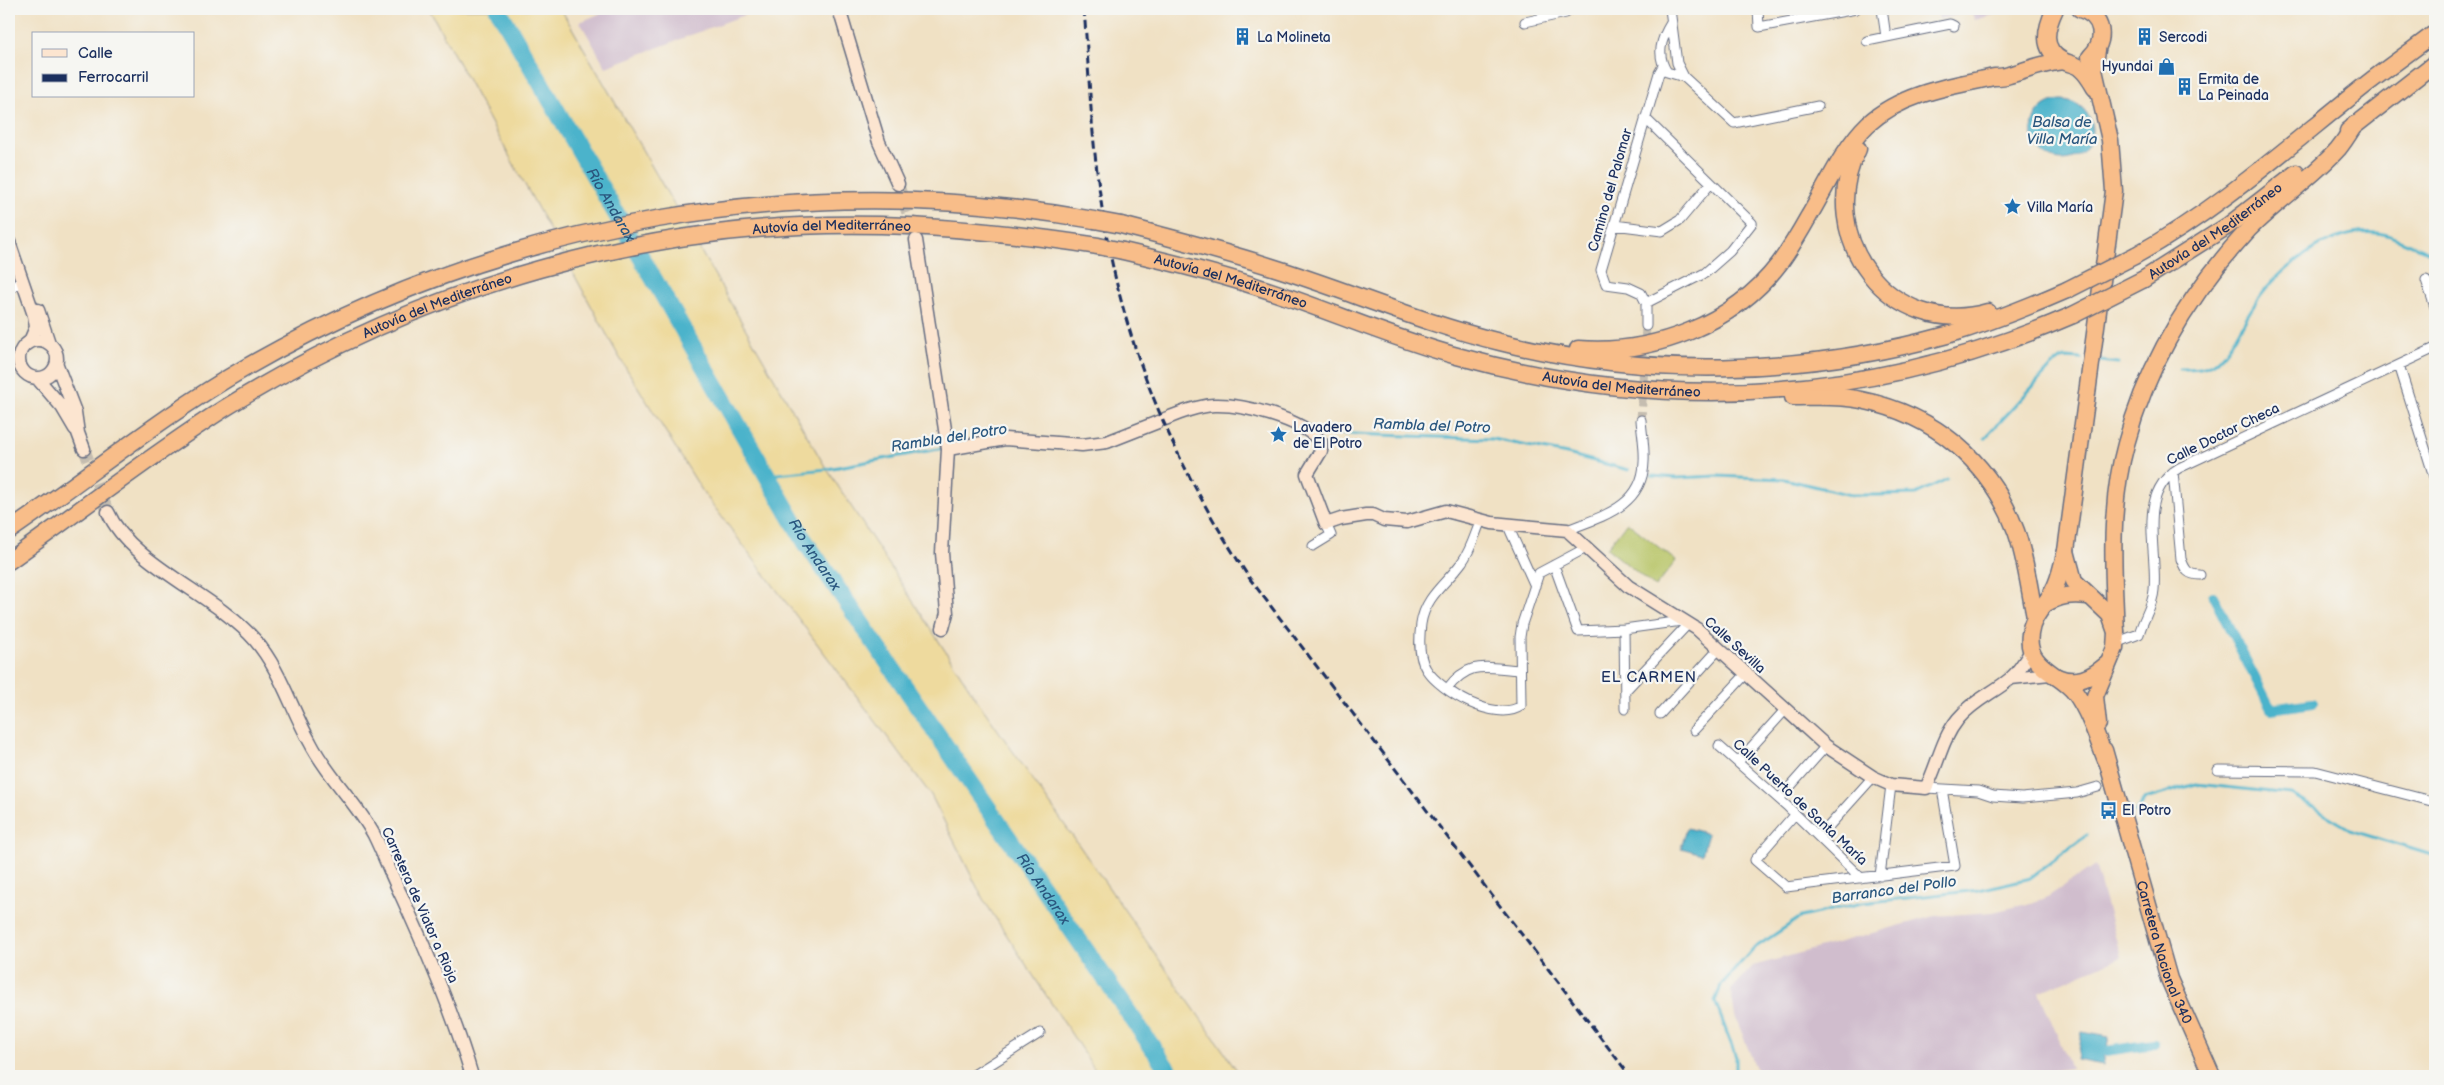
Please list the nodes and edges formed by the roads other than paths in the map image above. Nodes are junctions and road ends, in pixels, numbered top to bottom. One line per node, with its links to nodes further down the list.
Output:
1 (839, 9): 28 (street)
2 (1569, 9): 9 (street)
3 (1670, 9): 10 (street)
4 (1758, 9): 5 (street)
5 (1856, 9)
6 (1882, 9): 14 (street)
7 (2065, 9): 11 (highway)
8 (2083, 9): 16 (highway)
9 (1525, 22)
10 (1671, 23): 19 (street, Camino del Palomar); 20 (street)
11 (2049, 23): 17 (highway); 21 (highway)
12 (1954, 26): 14 (street)
13 (2435, 33): 36 (highway, Autovía del Mediterráneo, bridge)
14 (1886, 37): 15 (street)
15 (1867, 41)
16 (2097, 50): 17 (highway); 22 (highway)
17 (2068, 62): 21 (highway); 22 (highway)
18 (2435, 63): 26 (highway, Autovía del Mediterráneo)
19 (1663, 66): 20 (street); 25 (street, Camino del Palomar)
20 (1684, 77): 23 (street)
21 (1996, 77): 24 (highway)
22 (2099, 94): 63 (highway)
23 (1818, 106)
24 (1884, 113): 36 (highway); 42 (highway)
25 (1645, 118): 27 (street); 29 (street, Camino del Palomar)
26 (2355, 124): 48 (highway, Autovía del Mediterráneo, bridge); 74 (highway)
27 (1711, 183): 29 (street); 35 (street)
28 (898, 184)
29 (1614, 225): 35 (street, Camino del Palomar)
30 (916, 240): 52 (street)
31 (9, 242): 33 (street)
32 (2426, 280): 37 (street)
33 (25, 284): 34 (street); 39 (street); 40 (street)
34 (9, 290)
35 (1646, 303): 38 (street)
36 (2036, 303): 42 (highway, Autovía del Mediterráneo)
37 (2435, 307)
38 (1646, 326)
39 (49, 343): 40 (street); 44 (street)
40 (26, 346): 43 (street); 46 (street)
41 (2435, 348): 45 (street, Calle Doctor Checa)
42 (1536, 351): 60 (highway, Autovía del Mediterráneo, bridge)
43 (9, 358): 46 (street)
44 (57, 365): 47 (street); 50 (street)
45 (2399, 365): 53 (street, Calle Doctor Checa); 54 (street)
46 (22, 368): 47 (street)
47 (37, 378): 50 (street)
48 (1738, 392): 64 (highway, Autovía del Mediterráneo, bridge); 70 (highway)
49 (1641, 420): 59 (street)
50 (78, 434): 51 (street)
51 (84, 449)
52 (948, 449): 57 (street); 72 (street)
53 (2172, 472): 66 (street); 74 (street, Calle Doctor Checa)
54 (2435, 480)
55 (108, 512): 105 (street, Carretera de Viator a Rioja)
56 (1481, 520): 57 (street); 58 (street); 82 (street)
57 (1326, 524): 61 (street)
58 (1508, 526): 59 (street); 67 (street)
59 (1566, 530): 62 (street, Calle Sevilla)
60 (9, 531)
61 (1313, 546)
62 (1586, 548): 65 (street); 71 (street, Calle Sevilla)
63 (2066, 551): 68 (highway); 69 (highway)
64 (9, 562)
65 (1554, 564): 67 (street); 73 (street)
66 (2200, 574)
67 (1535, 586): 78 (street)
68 (2088, 596): 69 (highway); 74 (highway)
69 (2045, 604): 70 (highway)
70 (2035, 617): 76 (highway)
71 (1685, 622): 73 (street); 75 (street, Calle Sevilla); 83 (street)
72 (943, 628)
73 (1624, 629): 83 (street)
74 (2116, 638): 77 (highway)
75 (1719, 649): 79 (street, Calle Sevilla); 86 (street)
76 (2031, 651): 80 (highway); 81 (street)
77 (2106, 666): 80 (highway); 90 (highway)
78 (1520, 670): 82 (street); 82 (street)
79 (1746, 674): 85 (street, Calle Sevilla); 87 (street)
80 (2050, 674): 81 (street); 90 (highway)
81 (2011, 678): 95 (street)
82 (1447, 689)
83 (1624, 691): 84 (street)
84 (1625, 709)
85 (1786, 709): 89 (street, Calle Sevilla); 91 (street)
86 (1660, 714)
87 (1694, 730)
88 (1720, 746): 91 (street, Calle Puerto de Santa María)
89 (1826, 746): 93 (street, Calle Sevilla); 98 (street)
90 (2106, 760): 107 (highway, Carretera Nacional 340)
91 (1738, 762): 98 (street, Calle Puerto de Santa María)
92 (2218, 770): 99 (street)
93 (1873, 777): 94 (street, Calle Sevilla); 101 (street)
94 (1892, 785): 95 (street, Calle Sevilla); 102 (street)
95 (1926, 788): 97 (street, Calle Sevilla)
96 (2098, 788): 97 (street, Calle Sevilla)
97 (1942, 789): 102 (street)
98 (1779, 799): 100 (street, Calle Puerto de Santa María)
99 (2435, 802)
100 (1795, 814): 101 (street, Calle Puerto de Santa María); 103 (street)
101 (1819, 836): 103 (street, Calle Puerto de Santa María)
102 (1880, 876): 103 (street)
103 (1861, 878)
104 (1040, 1033): 106 (street)
105 (472, 1076)
106 (972, 1076)
107 (2212, 1076)

